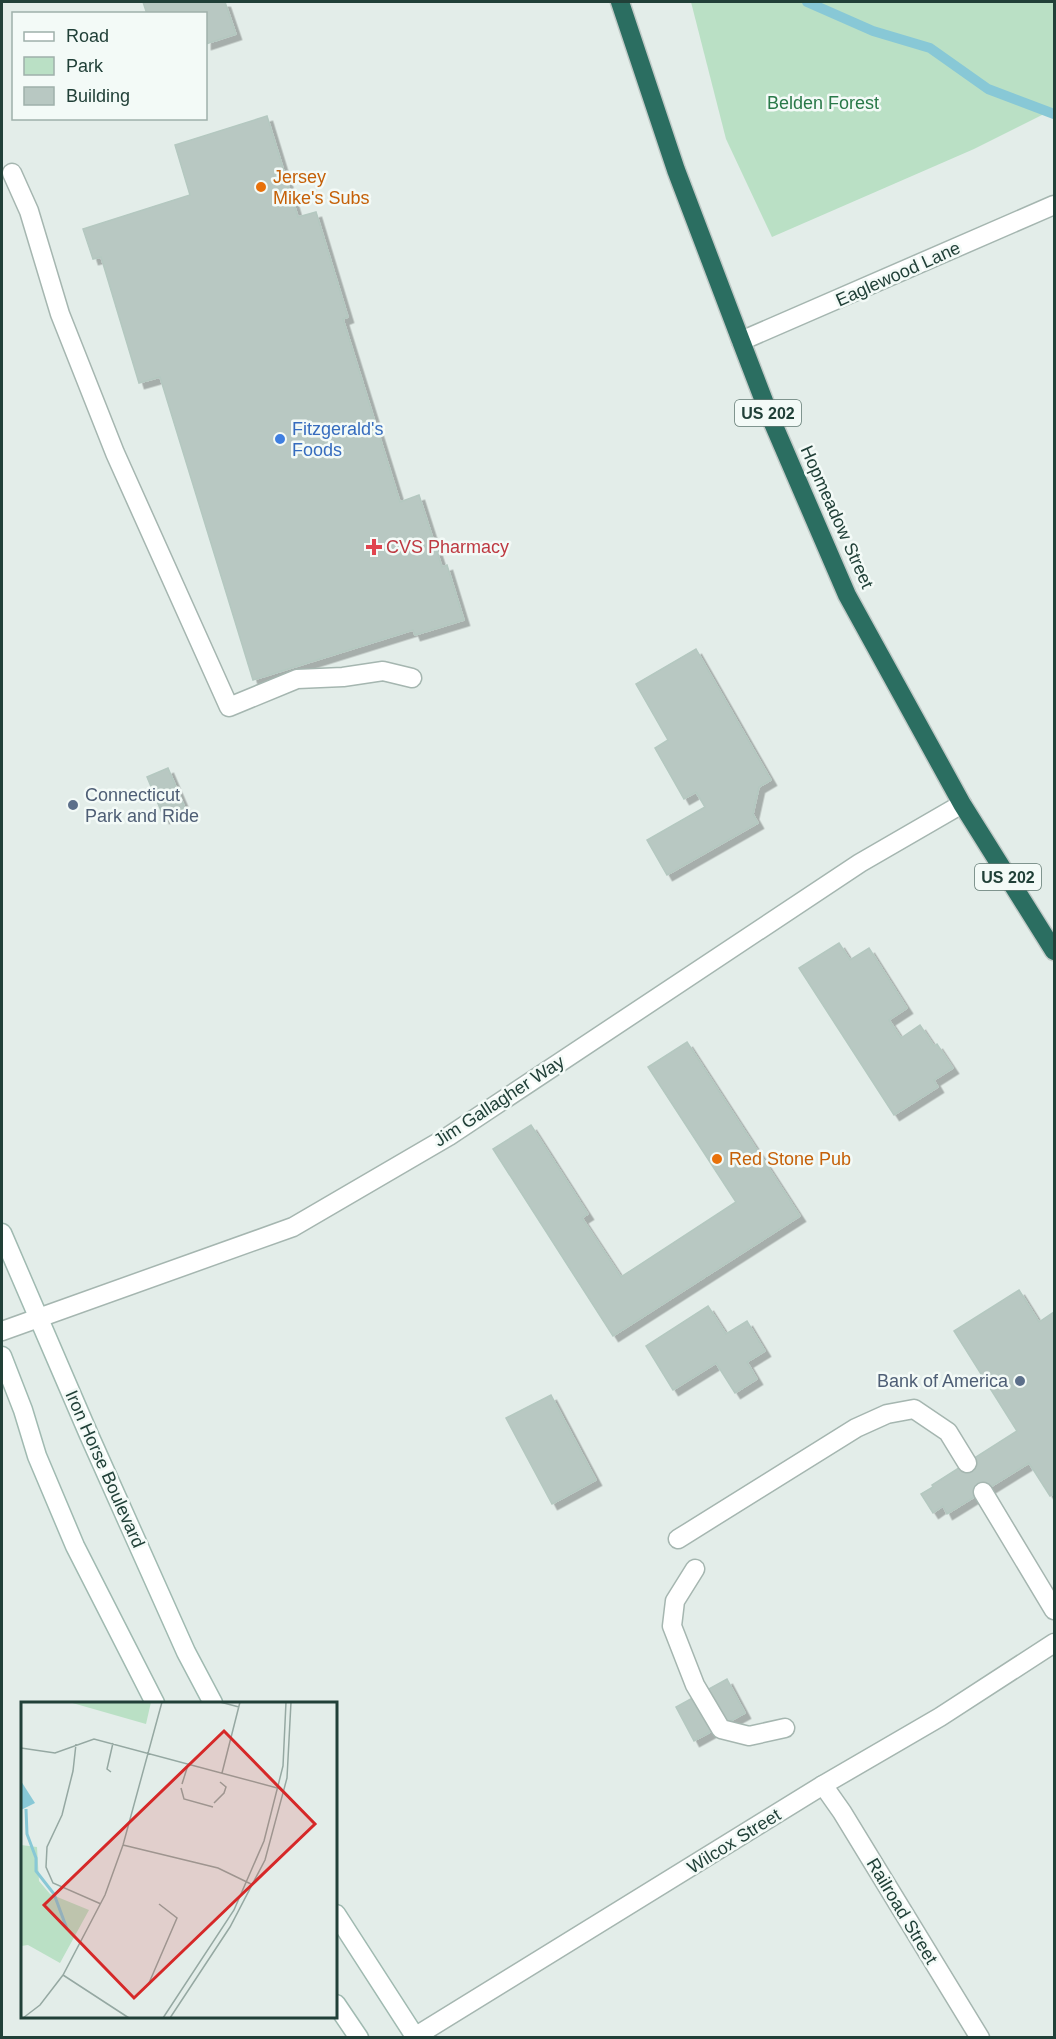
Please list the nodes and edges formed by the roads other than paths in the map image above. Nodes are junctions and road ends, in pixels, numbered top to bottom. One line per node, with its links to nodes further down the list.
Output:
1 (620, 2): 4 (highway, Hopmeadow Street / US 202)
2 (12, 174): 5 (street)
3 (1054, 206): 4 (street, Eaglewood Lane)
4 (741, 341): 6 (highway, Hopmeadow Street / US 202)
5 (412, 678)
6 (962, 804): 7 (highway, Hopmeadow Street / US 202); 9 (street, Jim Gallagher Way)
7 (1054, 951)
8 (2, 1233): 9 (street, Iron Horse Boulevard)
9 (39, 1317): 10 (street, Jim Gallagher Way); 19 (street, Iron Horse Boulevard)
10 (2, 1331)
11 (2, 1356): 18 (street)
12 (967, 1463): 14 (street)
13 (983, 1492): 16 (street)
14 (678, 1539)
15 (695, 1569): 20 (street)
16 (1054, 1610)
17 (1054, 1643): 21 (street, Wilcox Street)
18 (154, 1702)
19 (212, 1702)
20 (785, 1728)
21 (823, 1785): 25 (street, Wilcox Street); 26 (street, Railroad Street)
22 (338, 1917): 25 (street)
23 (338, 2007): 24 (street)
24 (359, 2037)
25 (415, 2037)
26 (980, 2037)

